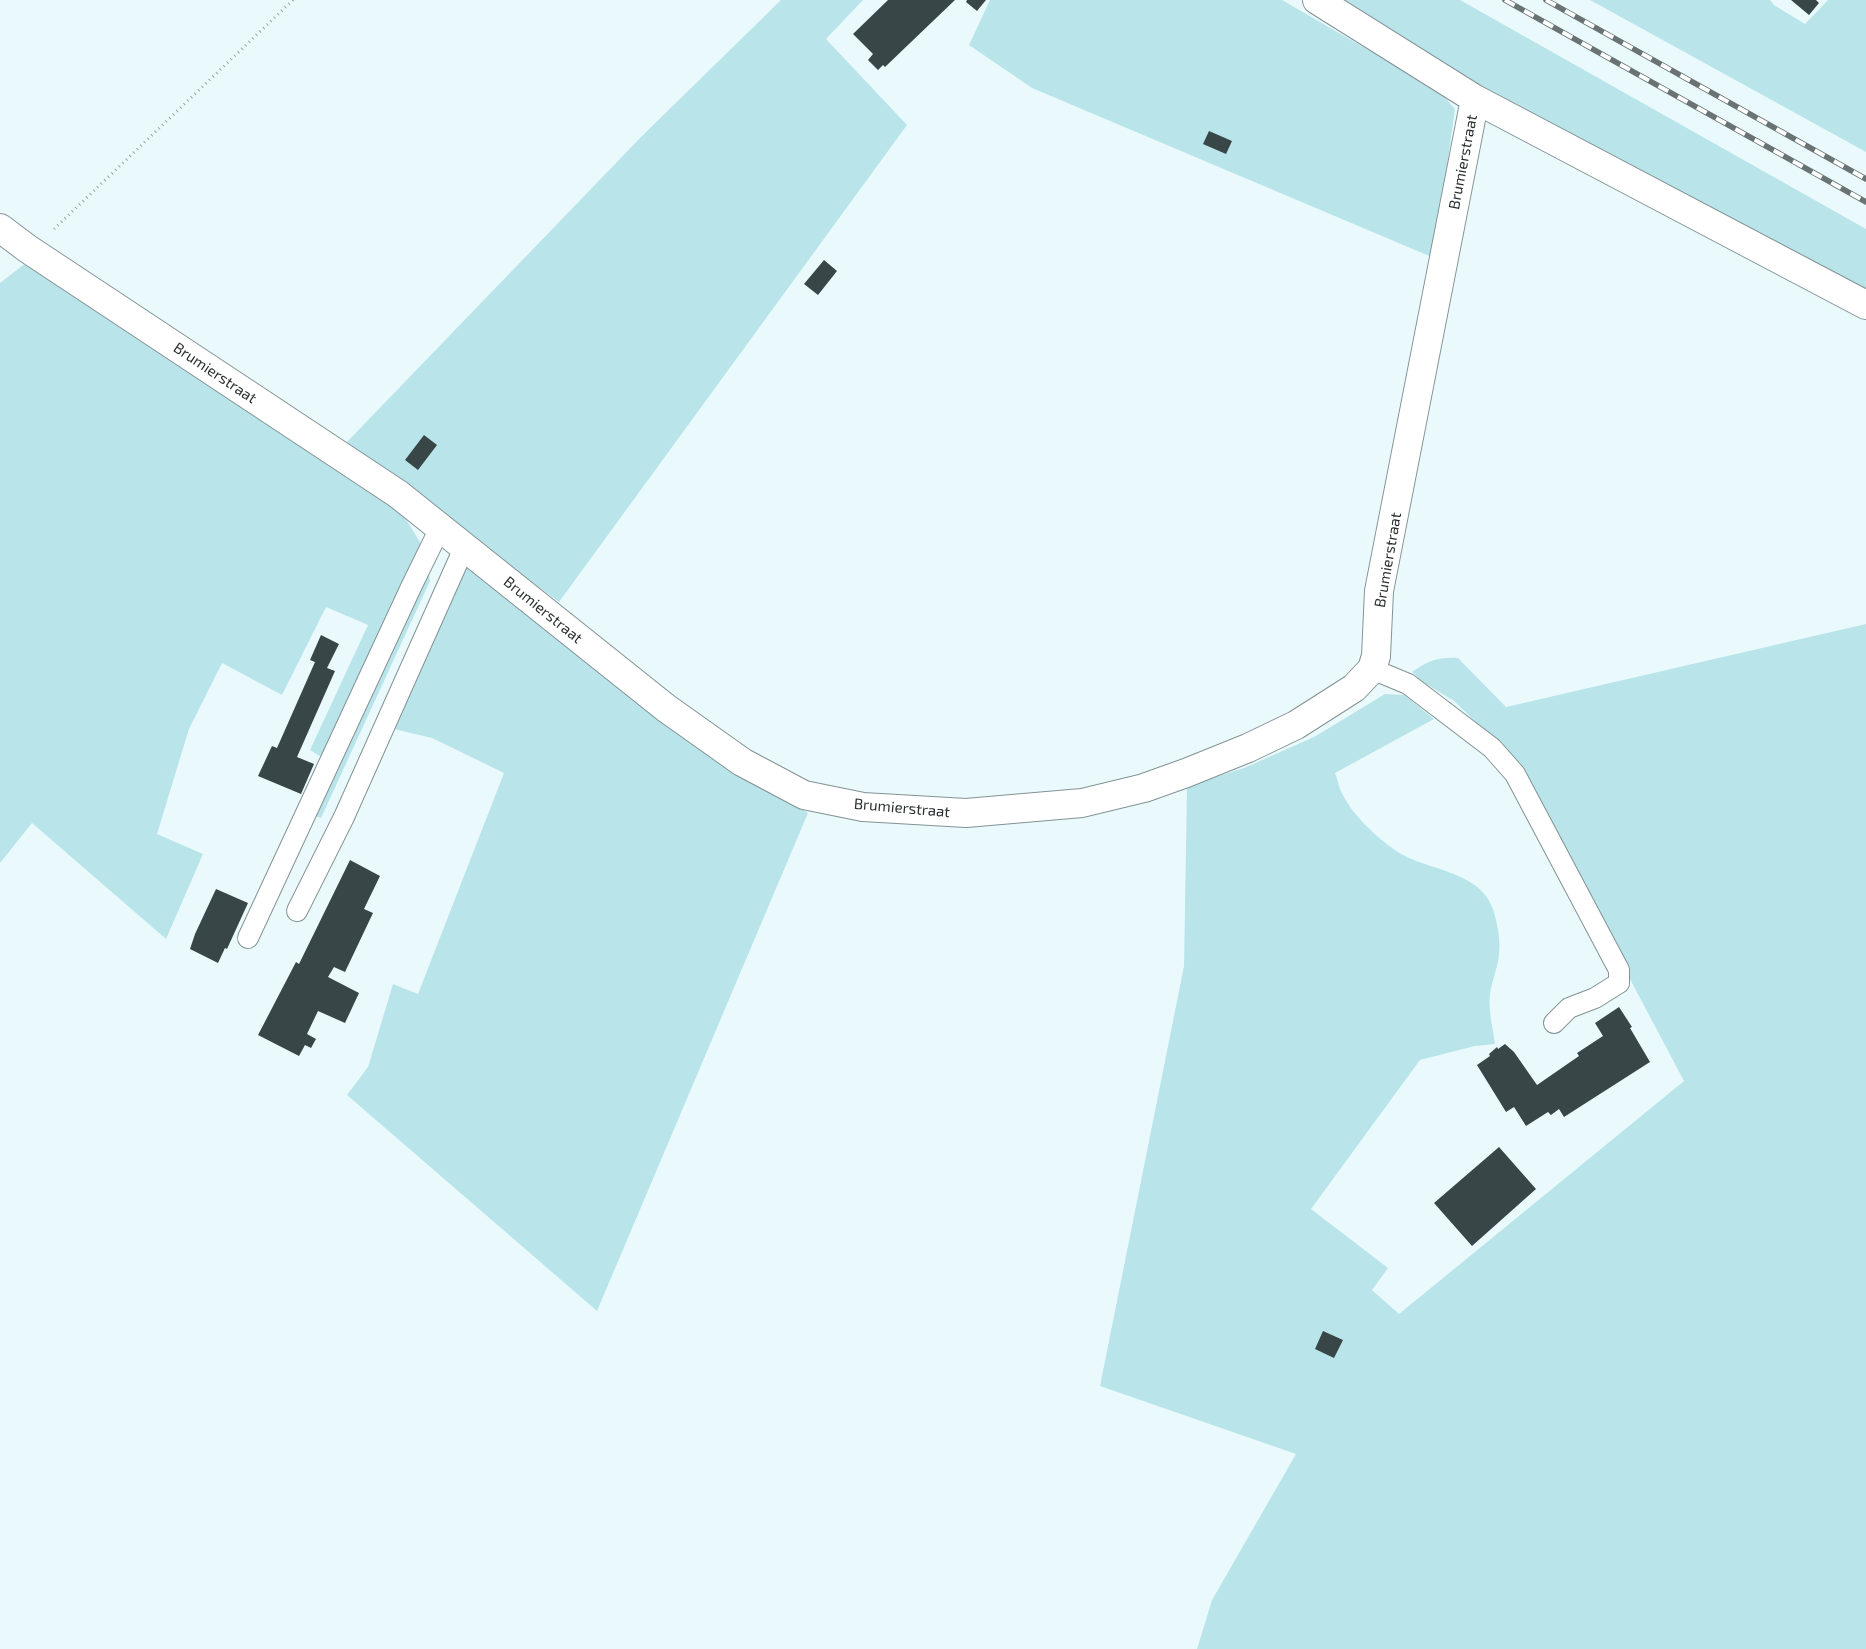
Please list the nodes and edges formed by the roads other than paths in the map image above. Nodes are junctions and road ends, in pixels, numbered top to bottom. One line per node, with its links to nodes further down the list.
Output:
1 (1317, 0): 2 (street, Brumierstraat)
2 (1475, 99): 4 (street, Brumierstraat); 7 (street, Brumierstraat)
3 (0, 228): 5 (street, Brumierstraat)
4 (1866, 305)
5 (440, 528): 6 (street, Brumierstraat); 9 (lane)
6 (464, 548): 7 (street, Brumierstraat); 8 (lane)
7 (1372, 669): 10 (lane)
8 (297, 911)
9 (248, 938)
10 (1554, 1023)

